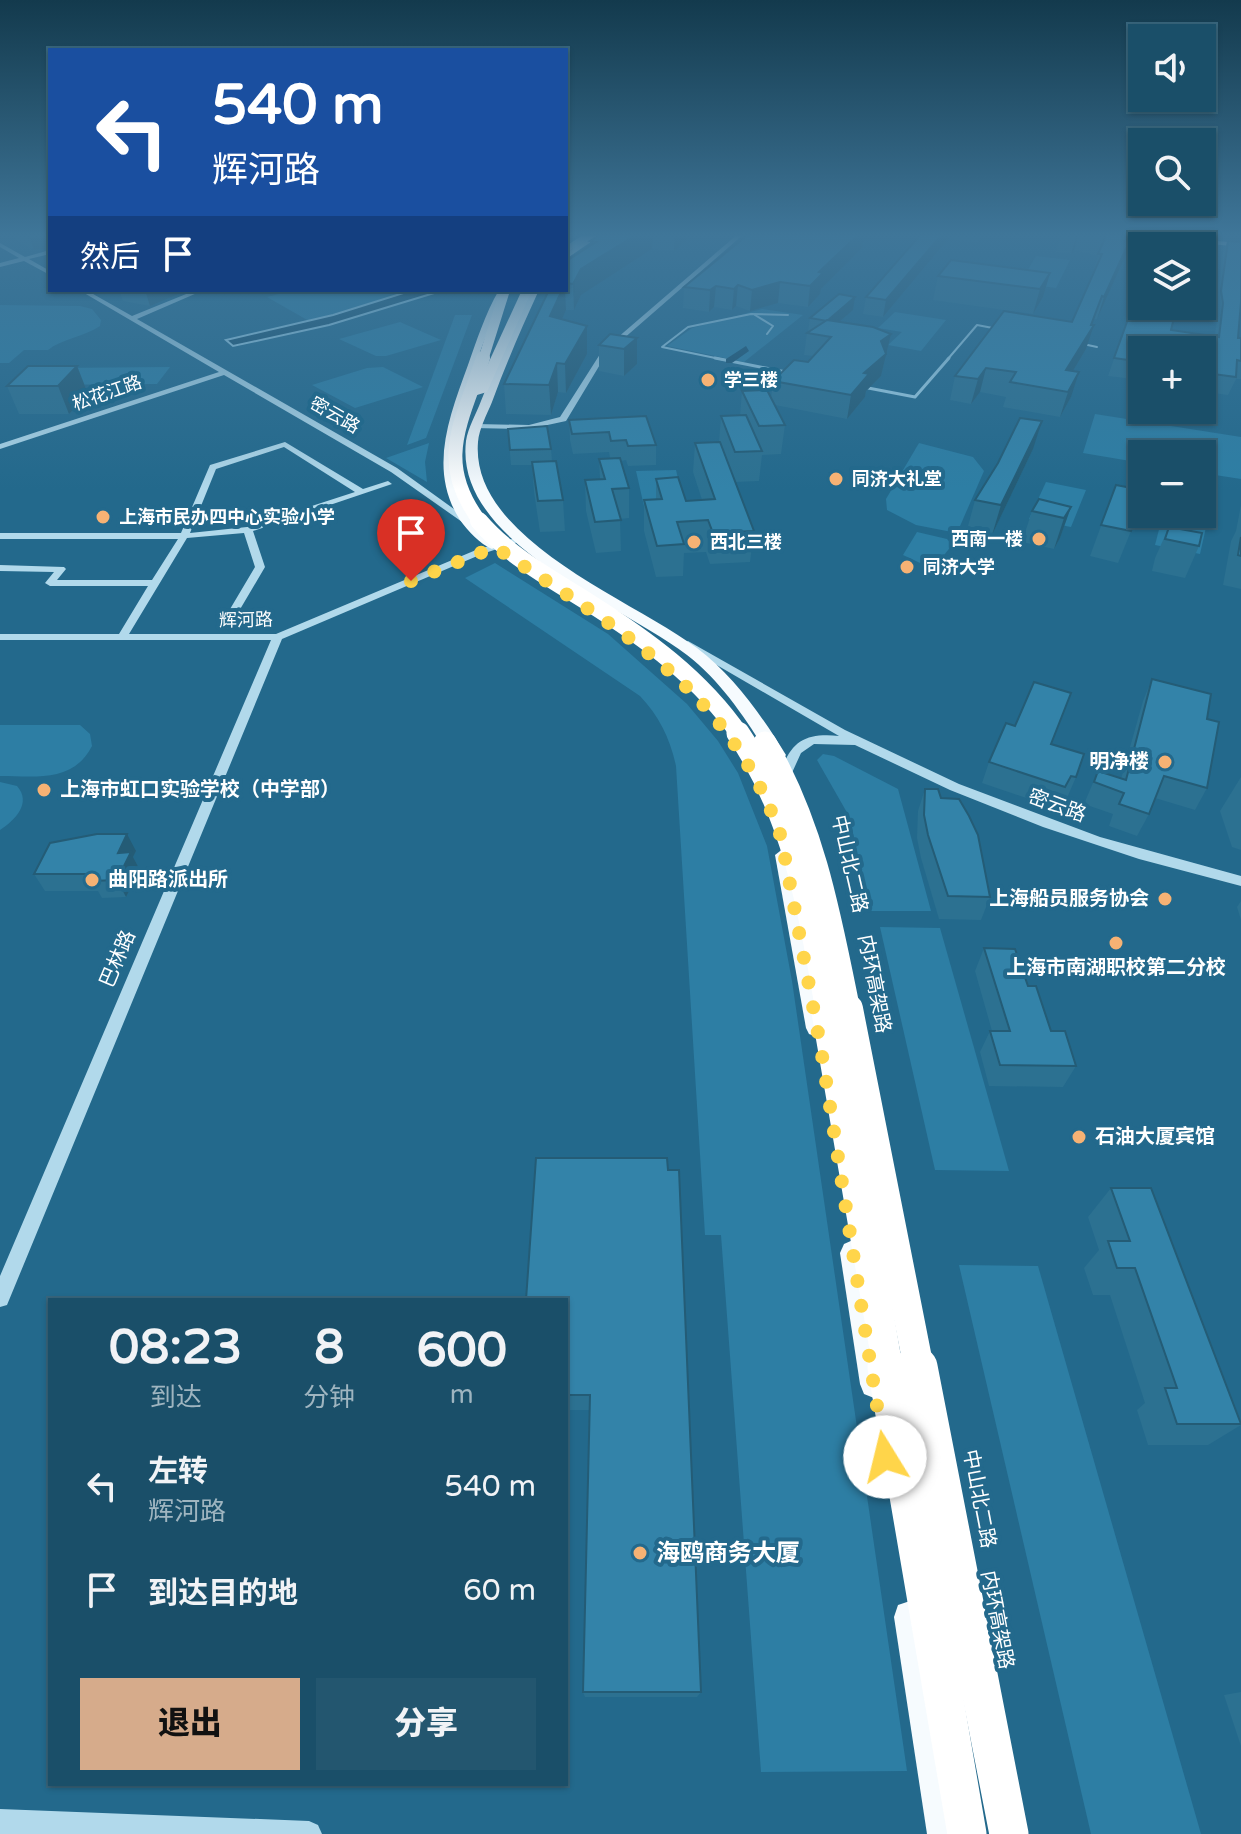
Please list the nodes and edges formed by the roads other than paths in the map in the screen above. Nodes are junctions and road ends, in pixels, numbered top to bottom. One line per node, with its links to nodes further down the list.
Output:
1 (134, 319): 8 (street, 密云路)
2 (489, 319): 13 (main road)
3 (494, 319): 36 (highway, bridge)
4 (506, 319): 9 (highway, 内环高架路)
5 (514, 319): 9 (highway)
6 (523, 319): 10 (main road, 中山北二路)
7 (643, 319): 10 (street)
8 (225, 372): 11 (street, 松花江路); 14 (street, 密云路)
9 (481, 392): 37 (highway, 内环高架路, bridge)
10 (476, 426): 20 (main road, 中山北二路)
11 (0, 447)
12 (388, 484): 15 (street)
13 (451, 489): 14 (street); 16 (main road)
14 (426, 491): 16 (street, 密云路)
15 (361, 492): 17 (street); 19 (street)
16 (468, 522): 21 (main road)
17 (248, 530): 19 (street); 24 (street)
18 (0, 536): 19 (street)
19 (184, 536): 23 (street)
20 (522, 539): 21 (street, 辉河路); 25 (main road, 中山北二路)
21 (495, 547): 28 (street, 辉河路); 35 (main road)
22 (0, 568): 23 (street)
23 (155, 583): 27 (street)
24 (225, 626)
25 (666, 633): 29 (street, 密云路); 30 (main road, 中山北二路)
26 (0, 637): 27 (street, 辉河路)
27 (122, 637): 28 (street, 辉河路)
28 (278, 637): 32 (street, 巴林路)
29 (868, 747): 30 (street, 密云路); 31 (street, 密云路)
30 (787, 772): 37 (main road, 中山北二路)
31 (1241, 881)
32 (0, 1298)
33 (0, 1822): 34 (street)
34 (309, 1834)
35 (945, 1834)
36 (964, 1834): 37 (street)
37 (1012, 1834)

